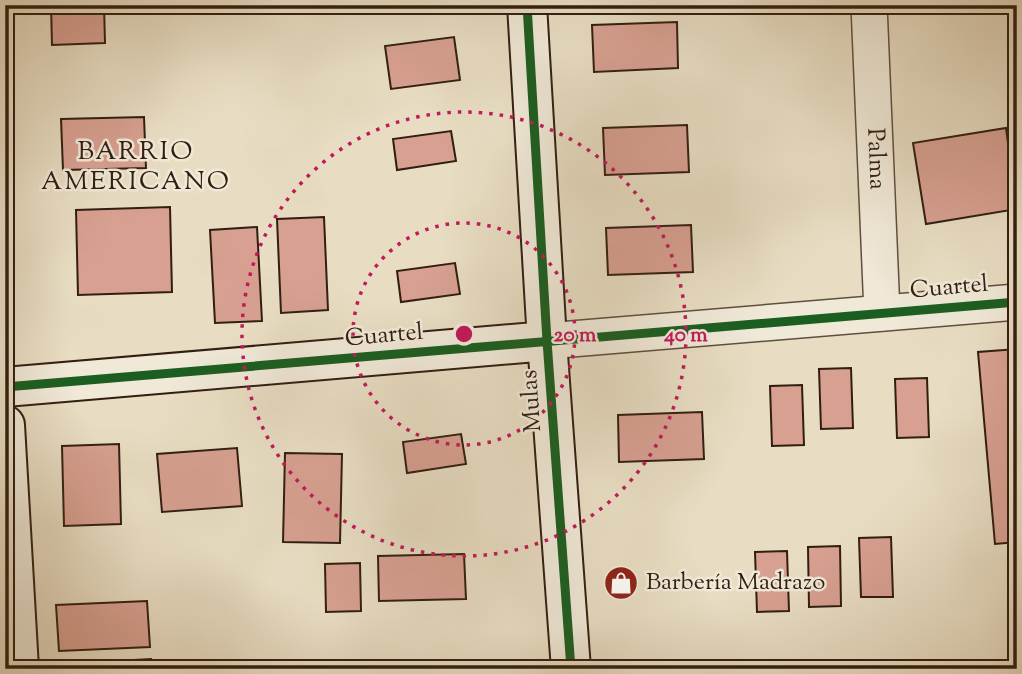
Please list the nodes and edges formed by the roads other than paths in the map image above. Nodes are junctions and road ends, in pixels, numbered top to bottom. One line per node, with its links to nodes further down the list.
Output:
1 (527, 5): 5 (street, Mulas)
2 (869, 5): 4 (street, Palma)
3 (1017, 302): 4 (street, Cuartel)
4 (882, 313): 5 (street, Cuartel)
5 (547, 341): 6 (street, Cuartel); 9 (street, Mulas)
6 (5, 387)
7 (5, 425): 8 (street)
8 (14, 666)
9 (571, 669)

